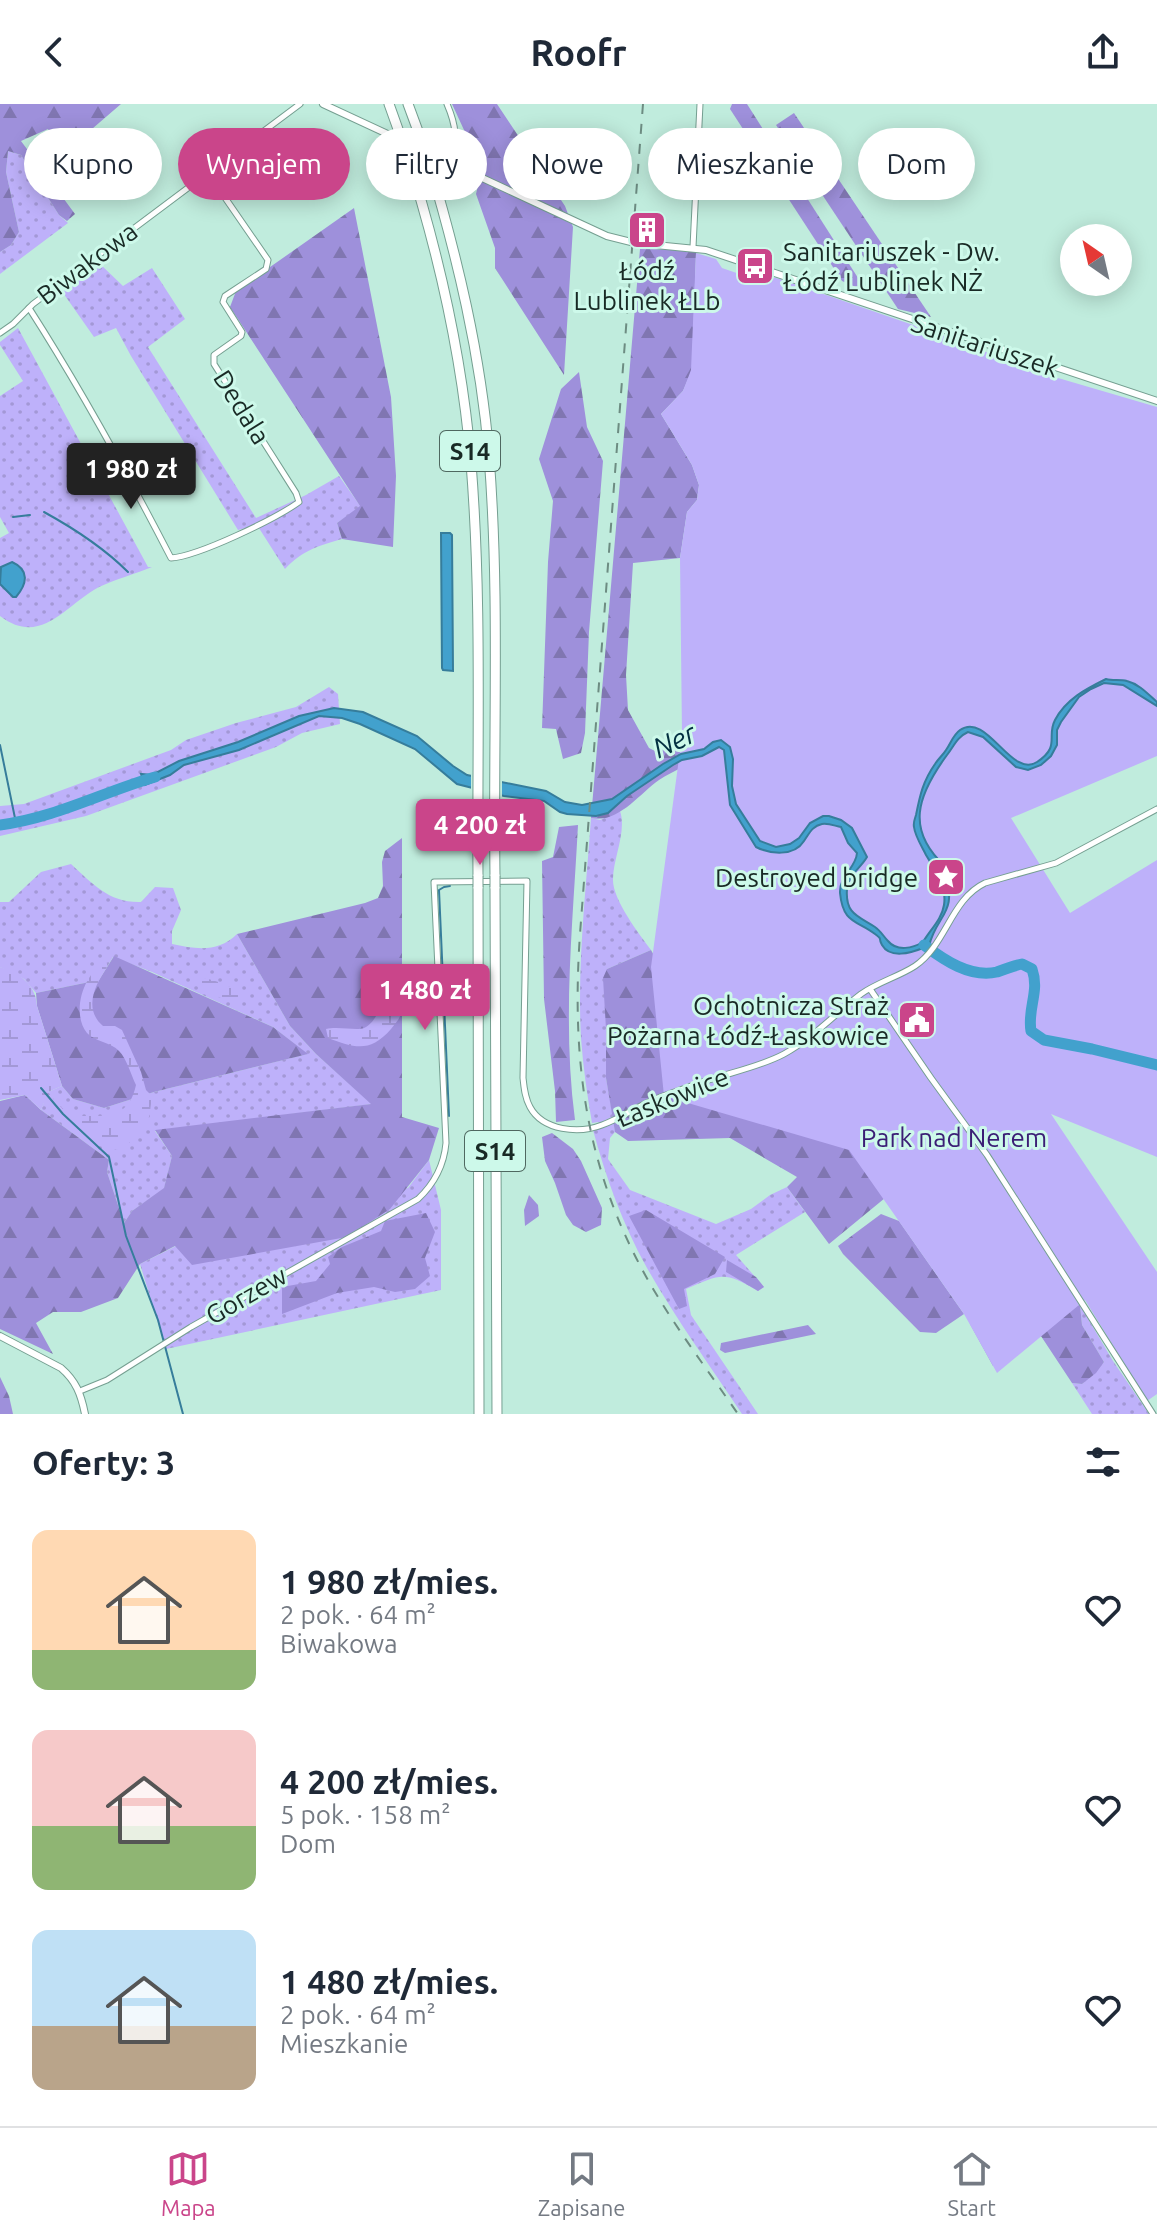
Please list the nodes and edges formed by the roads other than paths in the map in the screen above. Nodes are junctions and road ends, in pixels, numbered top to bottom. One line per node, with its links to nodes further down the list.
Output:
1 (300, 104): 7 (street, Biwakowa)
2 (323, 104): 8 (street, Sanitariuszek)
3 (389, 104): 24 (highway, S14, bridge)
4 (408, 104): 25 (highway, S14, bridge)
5 (447, 104): 9 (street)
6 (700, 104): 13 (street)
7 (268, 128)
8 (376, 128)
9 (454, 128)
10 (487, 179): 13 (street, Sanitariuszek)
11 (178, 196): 14 (street, Biwakowa)
12 (227, 200): 17 (street, Dedala)
13 (693, 247): 16 (street, Sanitariuszek)
14 (29, 308): 15 (street, Biwakowa); 17 (street, Biwakowa)
15 (0, 333)
16 (1157, 401)
17 (299, 502)
18 (1157, 809): 19 (street, Łaskowice)
19 (870, 989): 20 (street, Łaskowice); 26 (street)
20 (430, 1185): 22 (street, Gorzew)
21 (0, 1336): 22 (street)
22 (80, 1391): 23 (street)
23 (85, 1414)
24 (479, 1414)
25 (497, 1414)
26 (1153, 1414)

